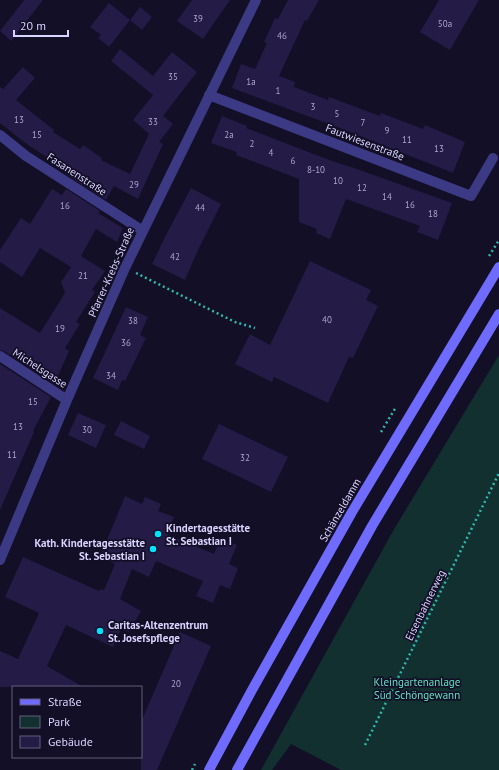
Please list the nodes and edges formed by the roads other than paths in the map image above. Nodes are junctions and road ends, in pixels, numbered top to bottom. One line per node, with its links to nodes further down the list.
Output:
1 (256, 0): 2 (street, Pfarrer-Krebs-Straße)
2 (209, 95): 4 (street, Fautwiesenstraße); 5 (street, Pfarrer-Krebs-Straße)
3 (0, 135): 5 (street, Fasanenstraße)
4 (493, 158)
5 (143, 231): 9 (street, Pfarrer-Krebs-Straße)
6 (499, 267): 11 (main road, Schänzeldamm)
7 (499, 314): 12 (main road)
8 (0, 356): 9 (street, Michelsgasse)
9 (67, 400): 10 (street, Pfarrer-Krebs-Straße)
10 (0, 560)
11 (209, 770)
12 (237, 770)

